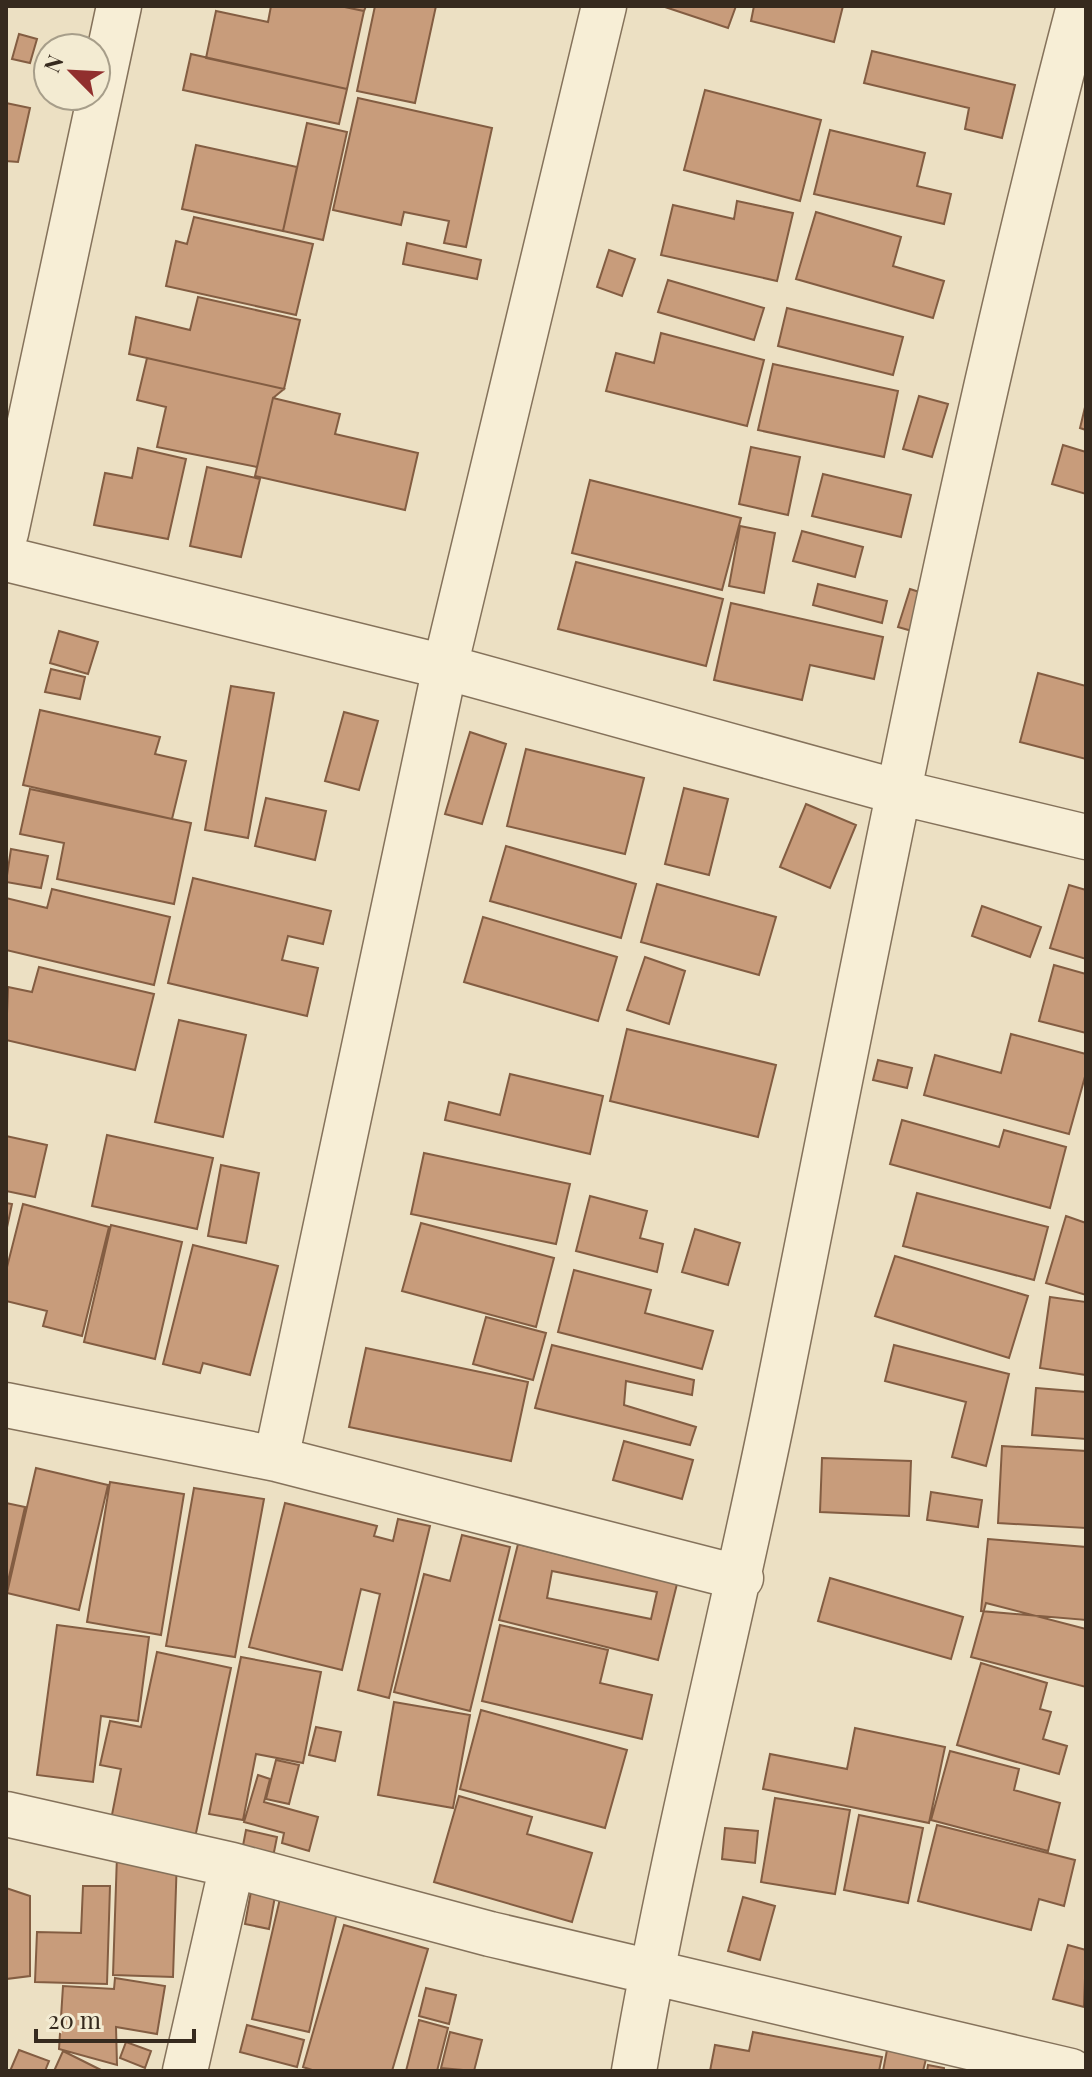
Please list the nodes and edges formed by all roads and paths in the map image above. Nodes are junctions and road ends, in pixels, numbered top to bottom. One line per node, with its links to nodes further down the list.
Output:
1 (119, 6): 4 (street)
2 (604, 6): 6 (street)
3 (1079, 6): 7 (street)
4 (6, 533)
5 (6, 559): 6 (street)
6 (445, 667): 7 (street); 10 (street)
7 (898, 792): 8 (street); 11 (street)
8 (1086, 837)
9 (6, 1405): 10 (street)
10 (276, 1459): 11 (street)
11 (741, 1578): 14 (street)
12 (6, 1814): 13 (street)
13 (232, 1865): 14 (street); 15 (street)
14 (651, 1970): 16 (street); 17 (street)
15 (185, 2071)
16 (634, 2071)
17 (1071, 2071)

